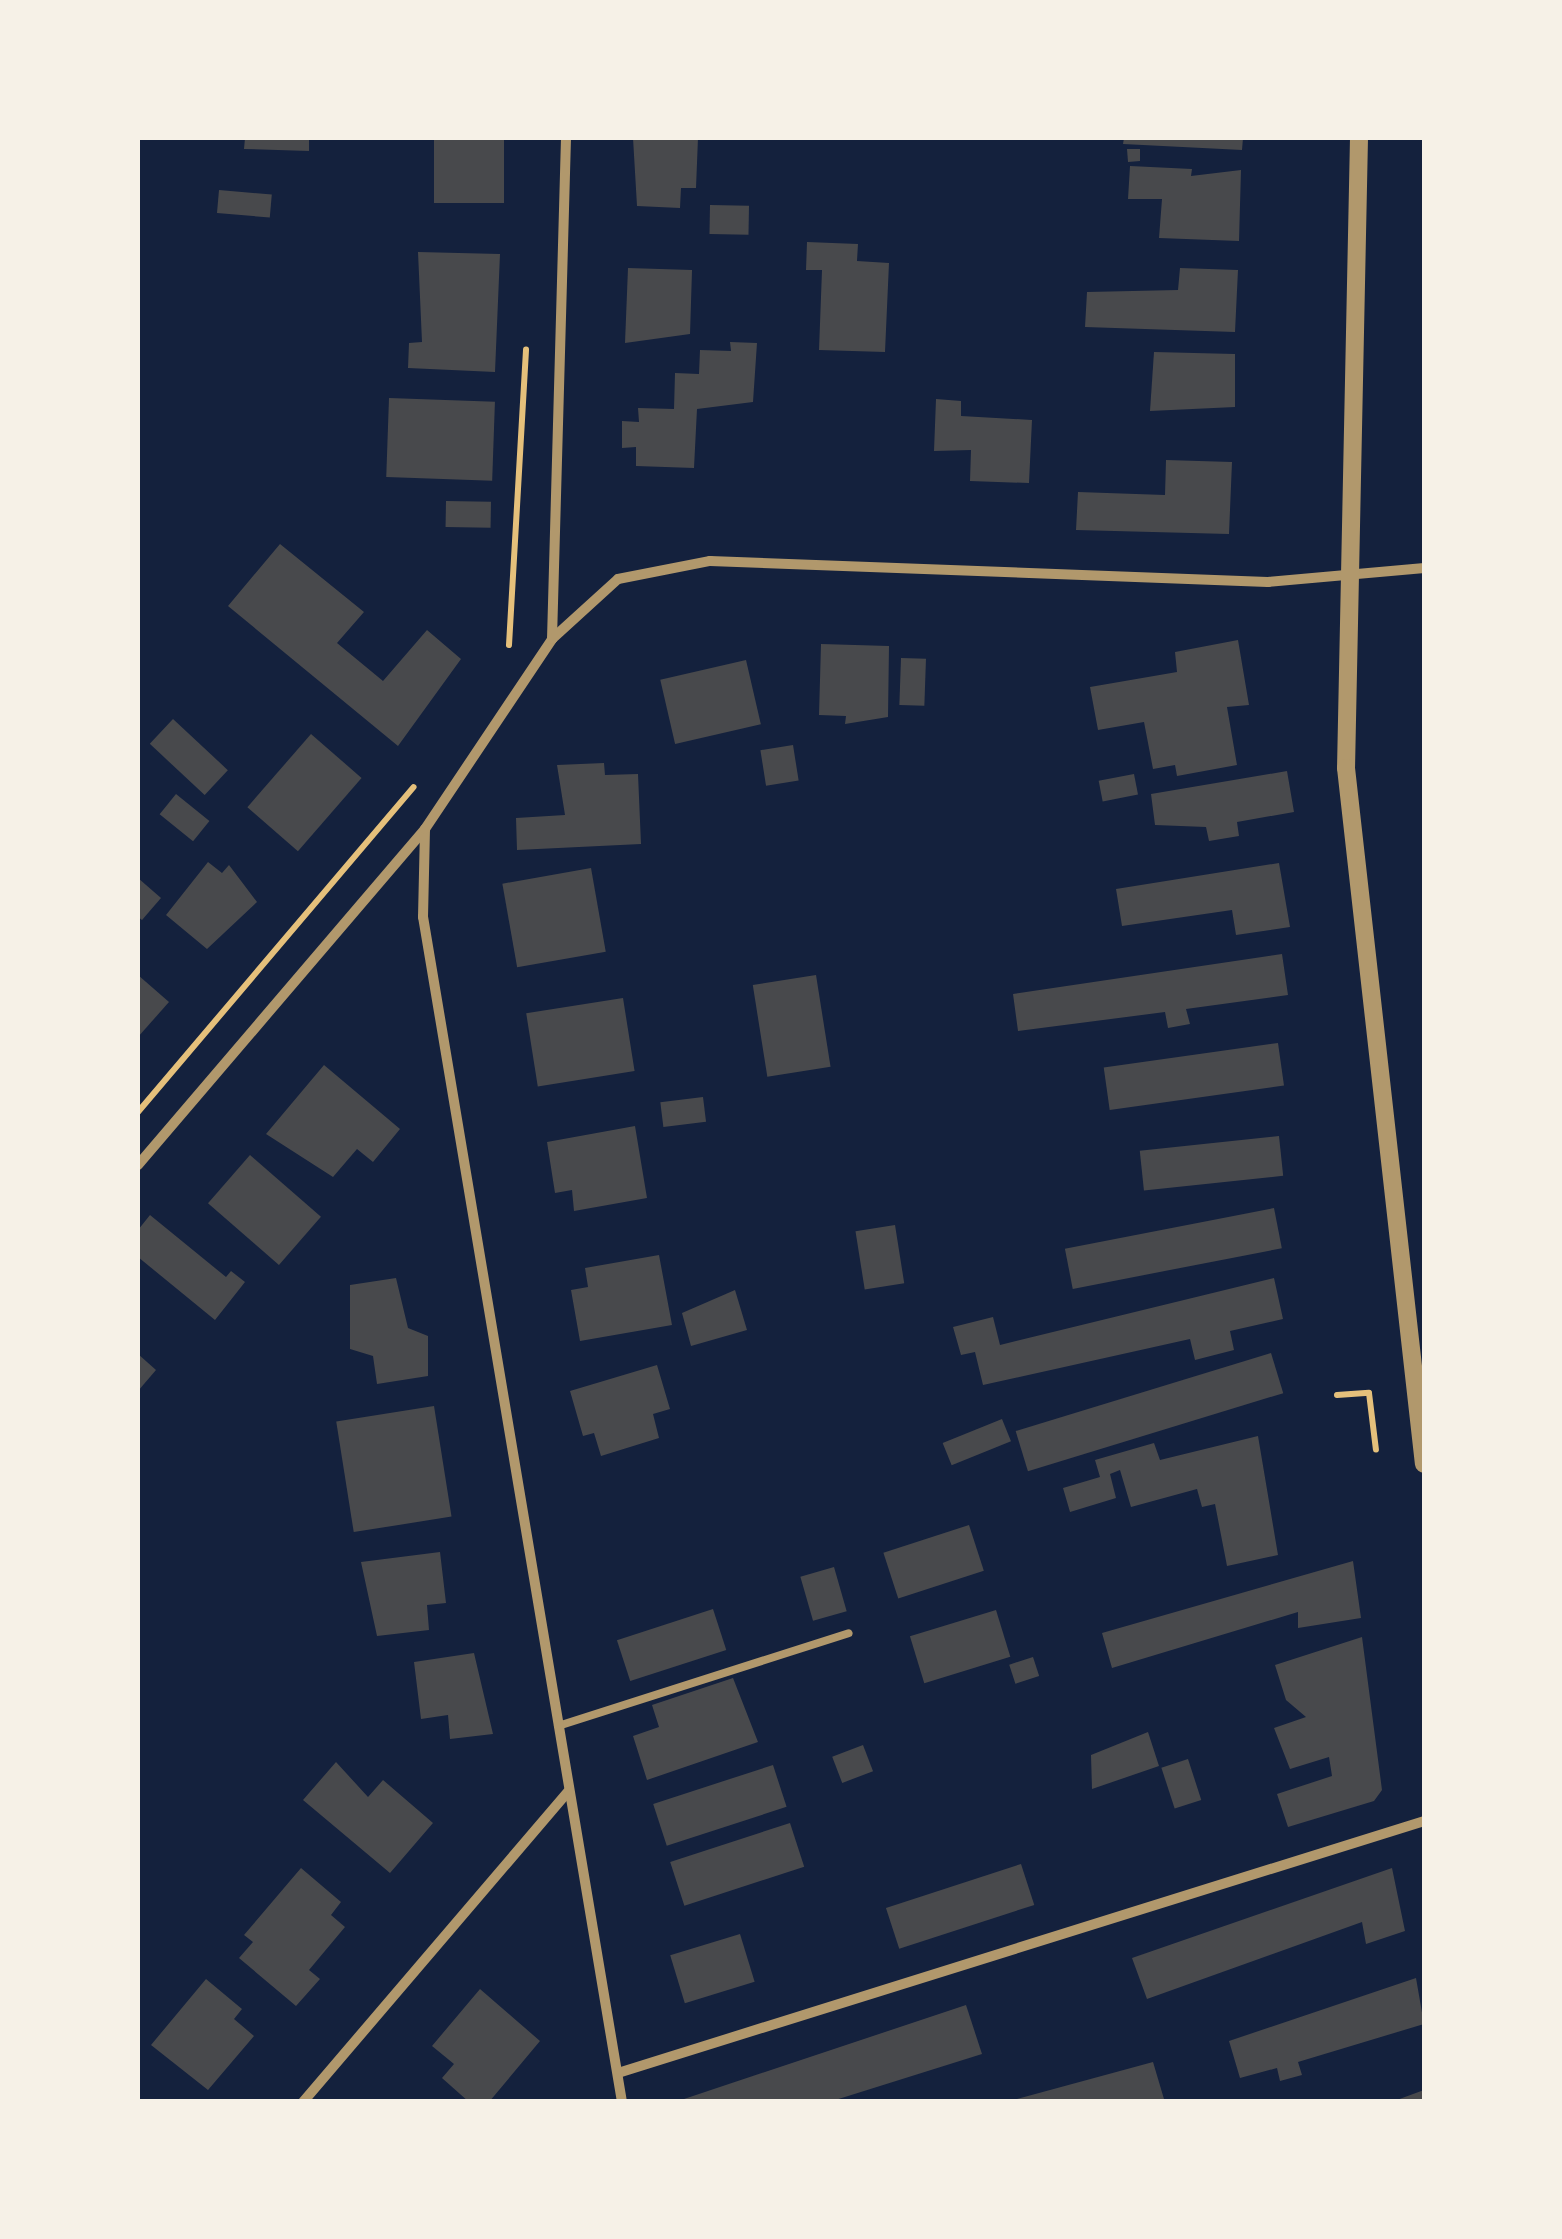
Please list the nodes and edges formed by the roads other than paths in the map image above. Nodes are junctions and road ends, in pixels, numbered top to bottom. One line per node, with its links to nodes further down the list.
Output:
1 (566, 138): 5 (street)
2 (1359, 138): 4 (street)
3 (1424, 568): 4 (street)
4 (1348, 573): 5 (street); 8 (street)
5 (552, 639): 6 (street)
6 (426, 829): 7 (street); 10 (street)
7 (138, 1166)
8 (1424, 1464)
9 (849, 1633): 10 (lane)
10 (558, 1726): 11 (street)
11 (568, 1792): 13 (street); 14 (street)
12 (1424, 1821): 13 (street)
13 (618, 2074): 15 (street)
14 (303, 2102)
15 (622, 2102)

